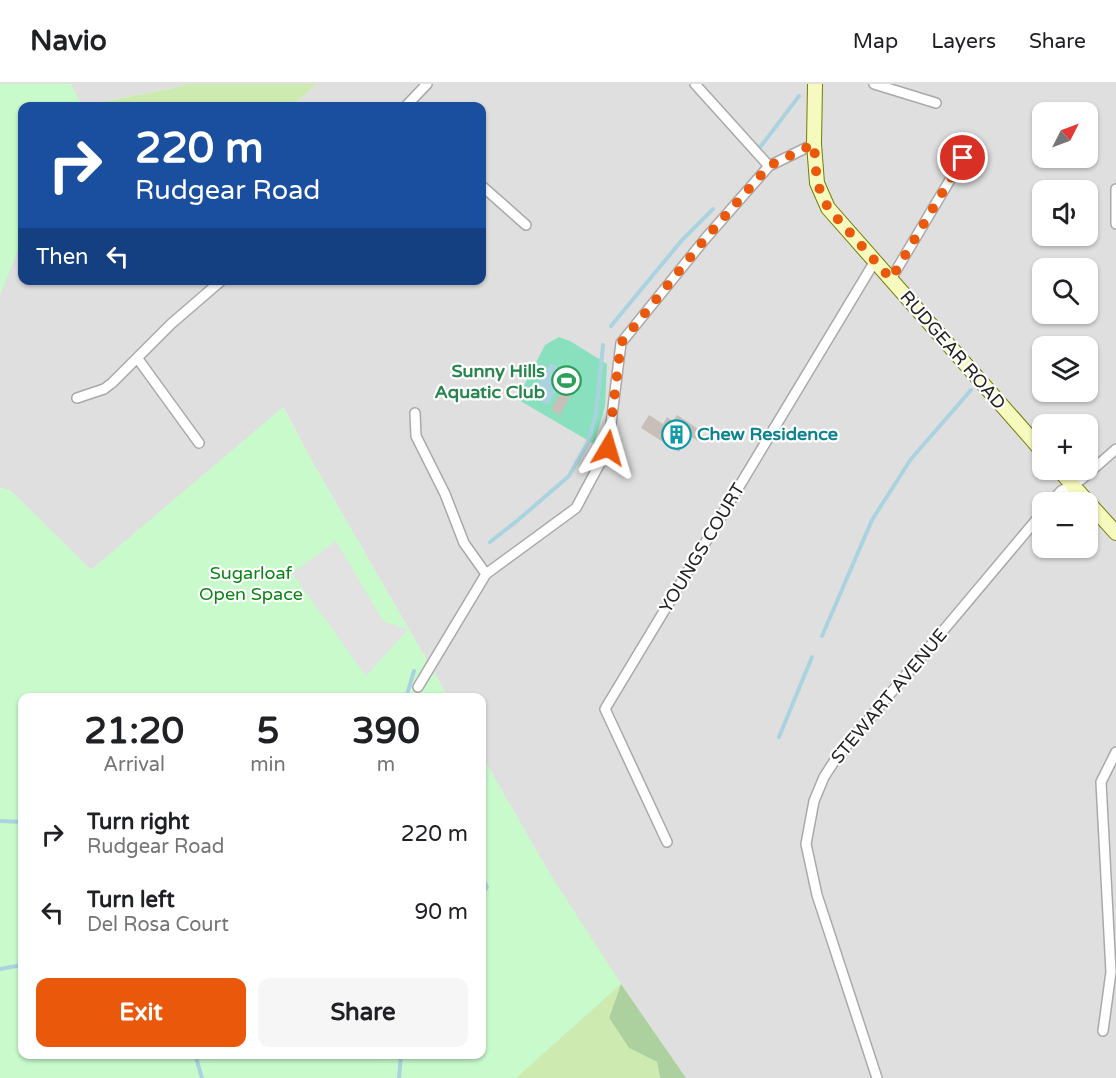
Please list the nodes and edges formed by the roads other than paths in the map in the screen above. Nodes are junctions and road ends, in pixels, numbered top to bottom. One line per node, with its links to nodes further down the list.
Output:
1 (427, 84): 5 (street)
2 (695, 84): 9 (street)
3 (815, 84): 7 (street, RUDGEAR ROAD)
4 (874, 84): 6 (street)
5 (410, 102)
6 (936, 103)
7 (814, 144): 9 (street); 14 (street, RUDGEAR ROAD)
8 (963, 158): 15 (street)
9 (769, 166): 28 (street)
10 (1116, 189): 12 (street)
11 (486, 190): 13 (street)
12 (1116, 224)
13 (526, 225)
14 (875, 261): 15 (street, RUDGEAR ROAD); 31 (street, YOUNGS COURT)
15 (891, 279): 20 (street, RUDGEAR ROAD)
16 (216, 285): 17 (street)
17 (138, 359): 18 (street); 21 (street)
18 (77, 398)
19 (415, 413): 28 (street)
20 (1032, 440)
21 (200, 443)
22 (1116, 449): 24 (street)
23 (1068, 480): 24 (street)
24 (1072, 484): 25 (street); 27 (street)
25 (1060, 492)
26 (1032, 525): 33 (street, STEWART AVENUE)
27 (1116, 533)
28 (486, 574): 29 (street)
29 (418, 687)
30 (1116, 752): 32 (street)
31 (667, 842)
32 (1103, 1031)
33 (877, 1078)

